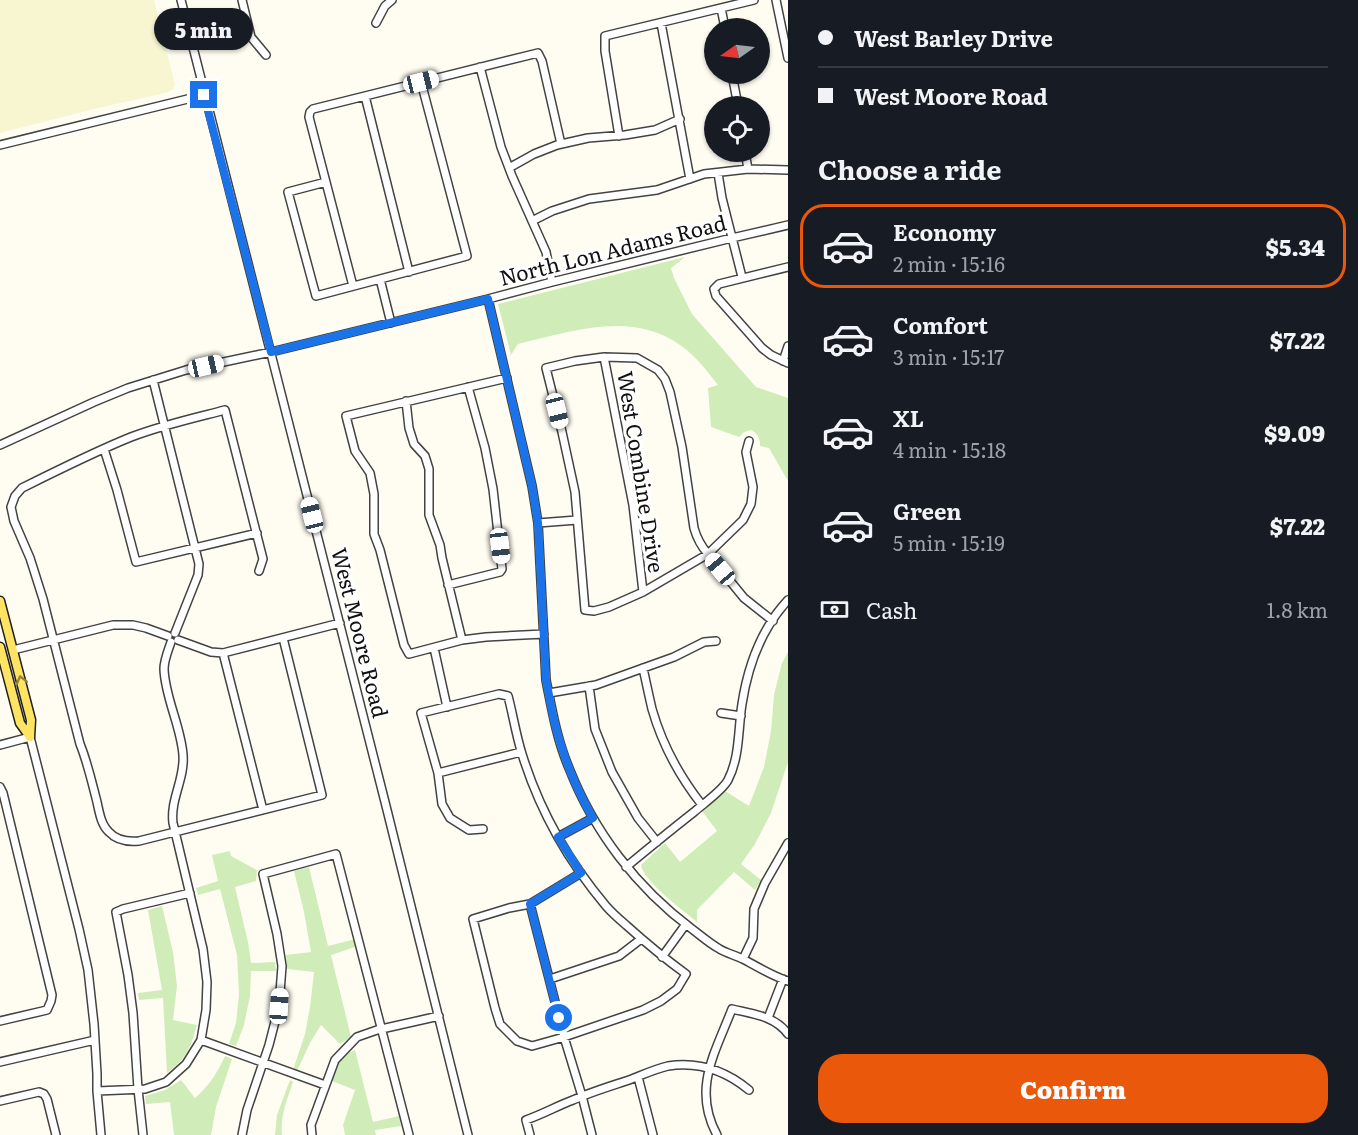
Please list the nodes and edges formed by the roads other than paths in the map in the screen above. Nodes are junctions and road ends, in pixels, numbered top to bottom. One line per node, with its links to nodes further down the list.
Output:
1 (180, 0): 14 (street, West Moore Road)
2 (242, 0): 10 (street)
3 (392, 0): 9 (street)
4 (754, 0): 6 (street)
5 (776, 0): 11 (street)
6 (721, 8): 7 (street); 8 (street)
7 (723, 18)
8 (661, 22): 16 (street); 17 (street)
9 (376, 23)
10 (266, 55)
11 (788, 58)
12 (480, 67): 13 (street); 18 (street); 21 (street)
13 (421, 82): 15 (street); 31 (street)
14 (204, 95): 19 (street); 39 (street, West Moore Road)
15 (365, 96): 26 (street); 31 (street)
16 (680, 119): 17 (street); 25 (street)
17 (619, 136): 18 (street)
18 (561, 144): 21 (street)
19 (0, 145)
20 (747, 162): 22 (street)
21 (509, 168): 27 (street)
22 (748, 169): 23 (street); 24 (street)
23 (788, 170)
24 (718, 173): 25 (street); 29 (street)
25 (690, 179): 27 (street)
26 (326, 182): 35 (street); 35 (street)
27 (532, 221): 34 (street)
28 (788, 225): 29 (street, North Lon Adams Road)
29 (732, 237): 32 (street); 34 (street, North Lon Adams Road)
30 (788, 267): 32 (street)
31 (409, 272): 33 (street)
32 (742, 277): 41 (street)
33 (380, 279): 35 (street); 37 (street)
34 (552, 282): 36 (street, North Lon Adams Road)
35 (353, 286)
36 (488, 299): 37 (street, North Lon Adams Road); 42 (street)
37 (391, 323): 39 (street, North Lon Adams Road)
38 (788, 346): 41 (street)
39 (271, 352): 43 (street, North Lon Adams Road); 61 (street, West Moore Road)
40 (604, 357): 50 (street); 54 (street); 57 (street, West Combine Drive)
41 (785, 362)
42 (507, 378): 44 (street); 51 (street)
43 (153, 380): 46 (street); 48 (street, North Lon Adams Road)
44 (468, 387): 45 (street); 56 (street)
45 (406, 401): 56 (street); 69 (street)
46 (165, 425): 49 (street); 52 (street); 53 (street)
47 (749, 441): 54 (street)
48 (0, 445)
49 (104, 449): 53 (street); 65 (street)
50 (578, 520): 51 (street); 57 (street)
51 (538, 523): 62 (street)
52 (256, 533): 53 (street); 55 (street)
53 (195, 547): 63 (street)
54 (708, 554): 57 (street); 60 (street)
55 (258, 571)
56 (448, 585): 66 (street)
57 (643, 592)
58 (788, 600): 60 (street)
59 (0, 601): 70 (main road)
60 (773, 621): 77 (street)
61 (340, 623): 64 (street); 101 (street, West Moore Road)
62 (544, 634): 66 (street); 74 (street)
63 (173, 638): 65 (street); 71 (street); 87 (street)
64 (283, 638): 71 (street); 84 (street)
65 (54, 639): 70 (street); 87 (street)
66 (462, 640): 69 (street)
67 (716, 641): 72 (street)
68 (0, 647): 78 (main road)
69 (434, 648): 75 (street)
70 (13, 650): 78 (main road, one-way to 70)
71 (223, 653): 84 (street)
72 (643, 668): 73 (street); 83 (street)
73 (589, 686): 74 (street); 89 (street)
74 (549, 693): 85 (street)
75 (447, 707): 80 (street); 81 (street)
76 (721, 713): 77 (street)
77 (741, 716): 83 (street)
78 (30, 737): 79 (street); 107 (street)
79 (0, 745)
80 (521, 752): 81 (street); 88 (street)
81 (438, 773): 86 (street)
82 (0, 788): 103 (street)
83 (702, 805): 89 (street)
84 (263, 810): 87 (street)
85 (593, 818): 88 (street); 91 (street)
86 (483, 830)
87 (175, 832): 93 (street)
88 (558, 837): 92 (street)
89 (657, 842): 91 (street)
90 (788, 843): 98 (street)
91 (626, 867): 95 (street)
92 (581, 873): 94 (street); 96 (street)
93 (190, 893): 108 (street); 114 (street)
94 (530, 904): 99 (street); 106 (street)
95 (686, 924): 97 (street); 98 (street)
96 (641, 939): 97 (street); 99 (street)
97 (662, 957): 106 (street)
98 (743, 959): 100 (street)
99 (550, 980): 106 (street)
100 (786, 980): 102 (street)
101 (439, 1016): 104 (street); 125 (street, West Moore Road)
102 (768, 1018): 105 (street); 111 (street)
103 (0, 1021)
104 (381, 1029): 110 (street); 113 (street); 124 (street)
105 (788, 1034)
106 (564, 1038): 117 (street)
107 (95, 1040): 109 (street); 116 (street)
108 (201, 1040): 110 (street); 114 (street)
109 (0, 1062)
110 (263, 1063): 113 (street); 122 (street)
111 (710, 1068): 112 (street); 115 (street); 129 (street)
112 (638, 1077): 117 (street); 128 (street)
113 (325, 1085): 123 (street)
114 (138, 1089): 116 (street); 121 (street)
115 (749, 1090)
116 (97, 1091): 120 (street)
117 (582, 1096): 126 (street); 127 (street)
118 (0, 1101): 119 (street)
119 (56, 1135)
120 (101, 1135)
121 (143, 1135)
122 (242, 1135)
123 (312, 1135)
124 (409, 1135)
125 (468, 1135)
126 (530, 1135)
127 (592, 1135)
128 (653, 1135)
129 (717, 1135)

